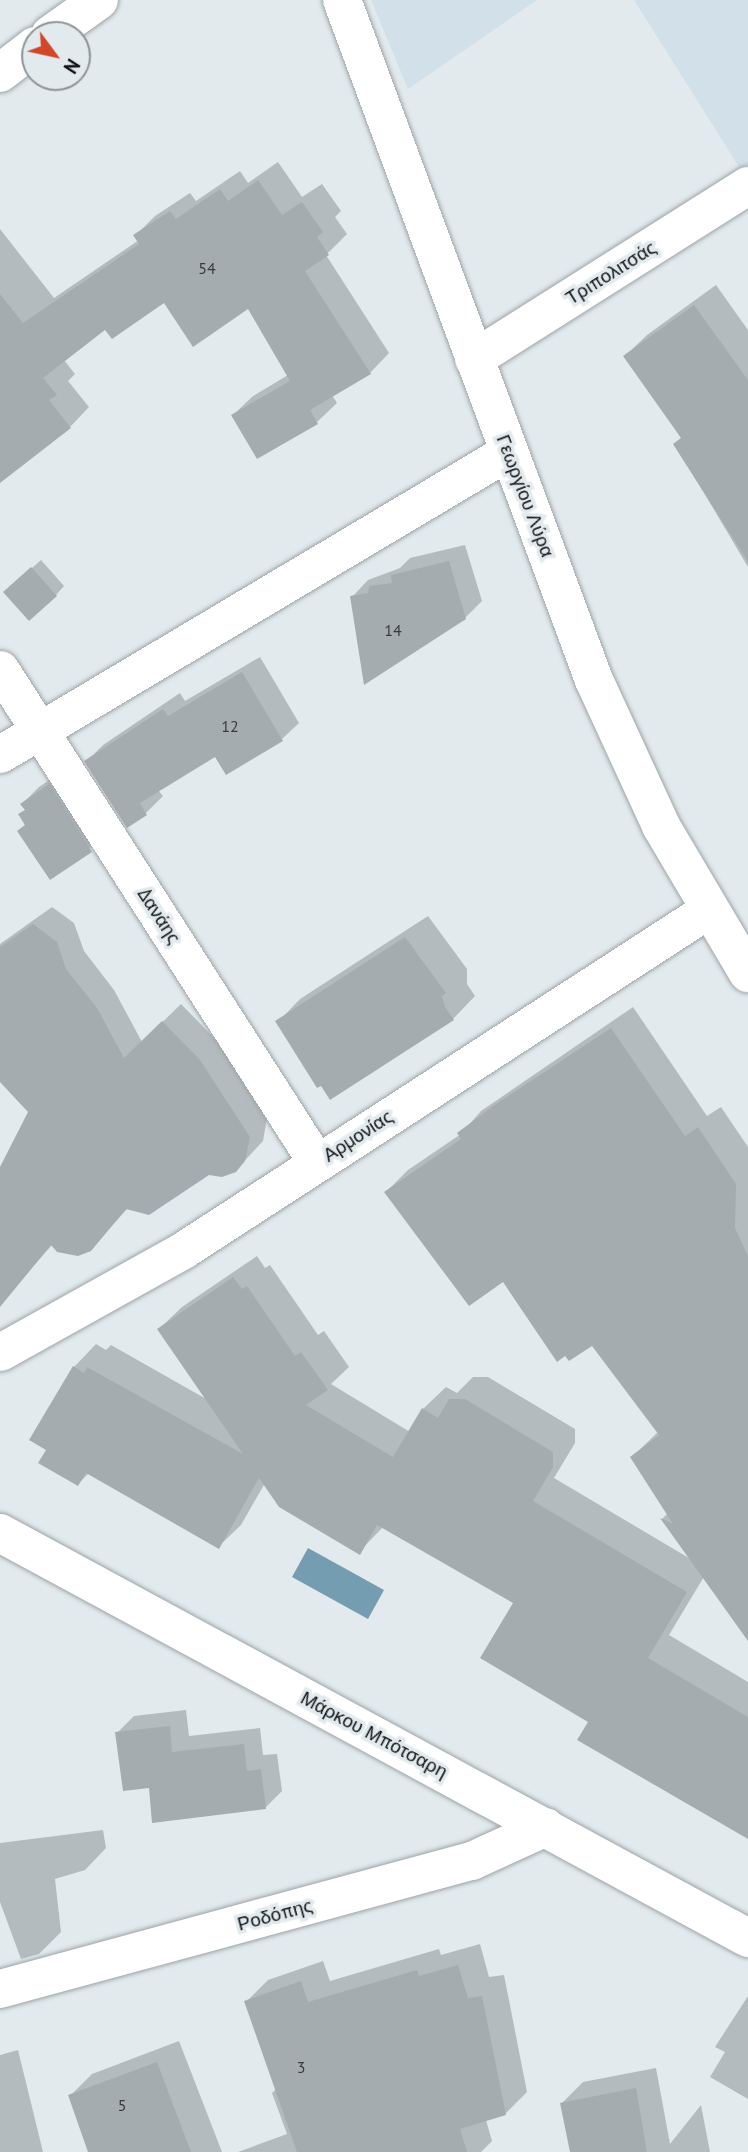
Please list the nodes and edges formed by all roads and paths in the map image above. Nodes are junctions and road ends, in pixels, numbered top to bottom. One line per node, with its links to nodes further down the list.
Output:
1 (99, 0): 3 (street)
2 (342, 0): 7 (street, Γεωργίου Λύρα)
3 (70, 21)
4 (21, 57): 5 (street)
5 (0, 73)
6 (748, 186): 7 (street, Τριπολιτσάς)
7 (474, 359): 8 (street, Γεωργίου Λύρα)
8 (509, 451): 10 (street); 12 (street, Γεωργίου Λύρα)
9 (0, 669): 10 (street, Δανάης)
10 (40, 730): 11 (street); 14 (street, Δανάης)
11 (0, 754)
12 (709, 909): 13 (street, Γεωργίου Λύρα); 14 (street, Αρμονίας)
13 (748, 973)
14 (317, 1163): 15 (street, Αρμονίας)
15 (0, 1352)
16 (0, 1533): 17 (street, Μάρκου Μπότσαρη)
17 (545, 1827): 18 (street, Μάρκου Μπότσαρη); 19 (street, Ροδόπης)
18 (748, 1938)
19 (0, 1989)

